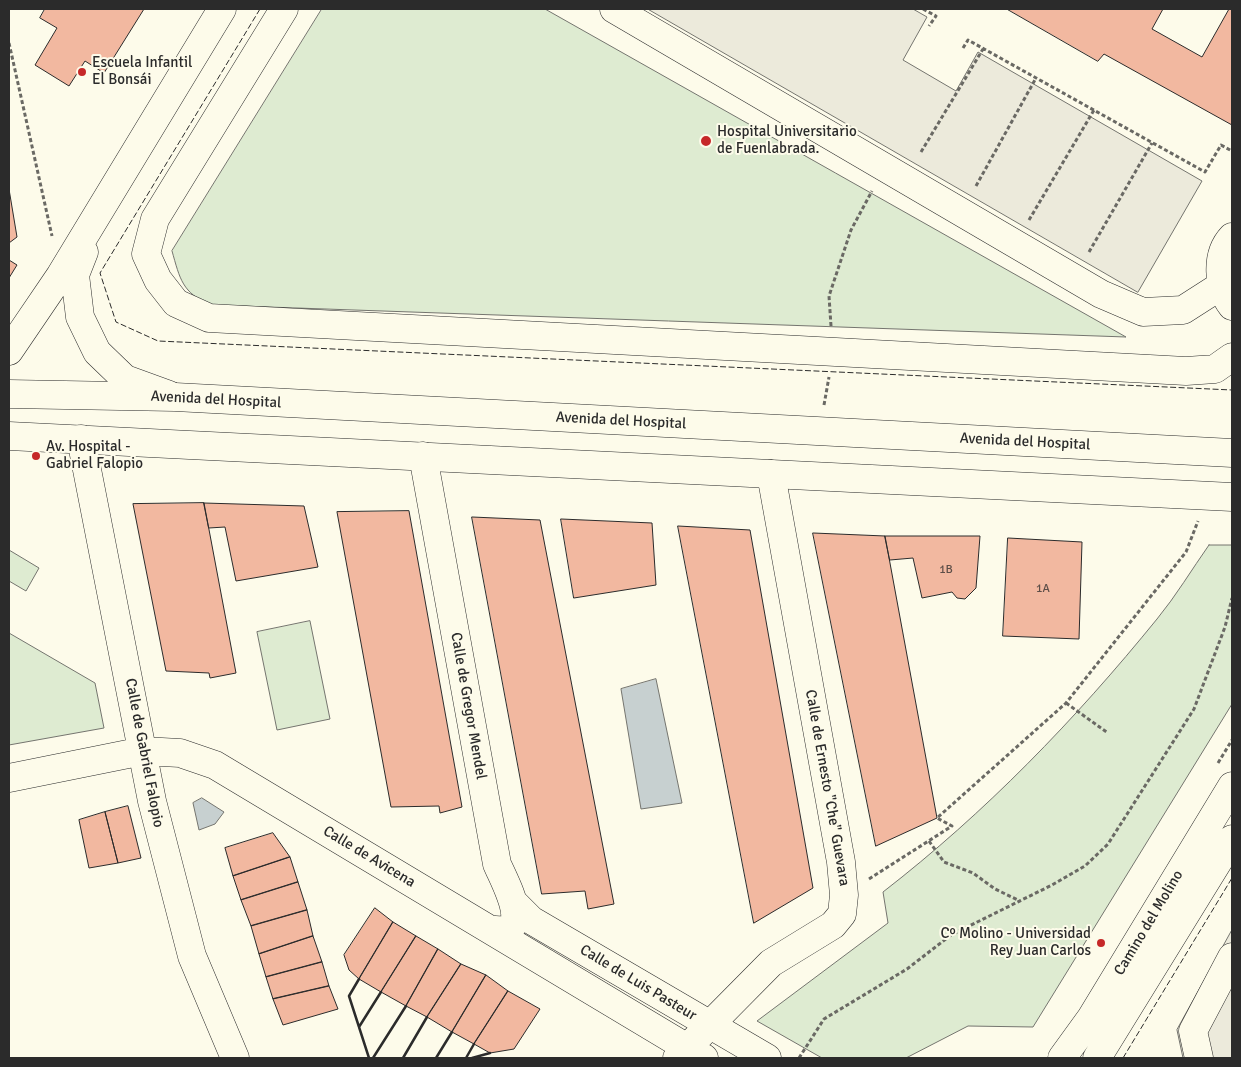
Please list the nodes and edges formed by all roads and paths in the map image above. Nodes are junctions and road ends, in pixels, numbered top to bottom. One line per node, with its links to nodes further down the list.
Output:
1 (222, 9): 16 (street)
2 (284, 9): 23 (street)
3 (614, 9): 14 (street)
4 (923, 9): 5 (path)
5 (930, 26)
6 (9, 43): 18 (path)
7 (963, 48): 8 (path)
8 (983, 49): 9 (path); 13 (path)
9 (1036, 78): 10 (path); 15 (path)
10 (1094, 110): 11 (path); 17 (path)
11 (1152, 143): 12 (path); 20 (path)
12 (1232, 151)
13 (921, 152)
14 (896, 174): 21 (street); 23 (path)
15 (976, 186)
16 (97, 217): 22 (street); 26 (street)
17 (1030, 220)
18 (52, 237)
19 (1232, 237): 21 (street)
20 (1088, 252)
21 (1227, 296)
22 (9, 351)
23 (833, 351): 24 (street); 27 (path)
24 (1232, 357)
25 (9, 394): 26 (street, Avenida del Hospital)
26 (176, 397): 27 (street, Avenida del Hospital)
27 (820, 431): 30 (street, Avenida del Hospital)
28 (9, 436): 29 (street)
29 (82, 439): 31 (street); 37 (street, Calle de Gabriel Falopio)
30 (1232, 453)
31 (423, 456): 32 (street); 44 (street, Calle de Gregor Mendel)
32 (771, 474): 33 (street); 42 (street, Calle de Ernesto "Che" Guevara)
33 (1220, 496): 35 (path)
34 (1232, 598): 43 (path)
35 (1066, 703): 36 (path); 41 (path)
36 (1108, 733)
37 (143, 751): 38 (street, Calle de Avicena); 45 (street, Calle de Avicena); 49 (street, Calle de Gabriel Falopio)
38 (9, 778)
39 (1232, 786): 52 (street, Camino del Molino)
40 (1232, 839): 53 (street, Camino del Molino)
41 (928, 841): 42 (path); 43 (path)
42 (844, 895): 47 (street, Calle de Ernesto "Che" Guevara)
43 (1020, 901): 51 (path)
44 (514, 902): 45 (street, Calle de Gregor Mendel); 47 (street, Calle de Luis Pasteur)
45 (489, 929): 48 (street, Calle de Avicena)
46 (1232, 957): 54 (street)
47 (708, 1025): 48 (street, Calle de Ernesto "Che" Guevara); 50 (street, Calle de Luis Pasteur)
48 (689, 1055)
49 (235, 1058)
50 (767, 1058)
51 (799, 1058)
52 (1062, 1058)
53 (1098, 1058)
54 (1199, 1058)

